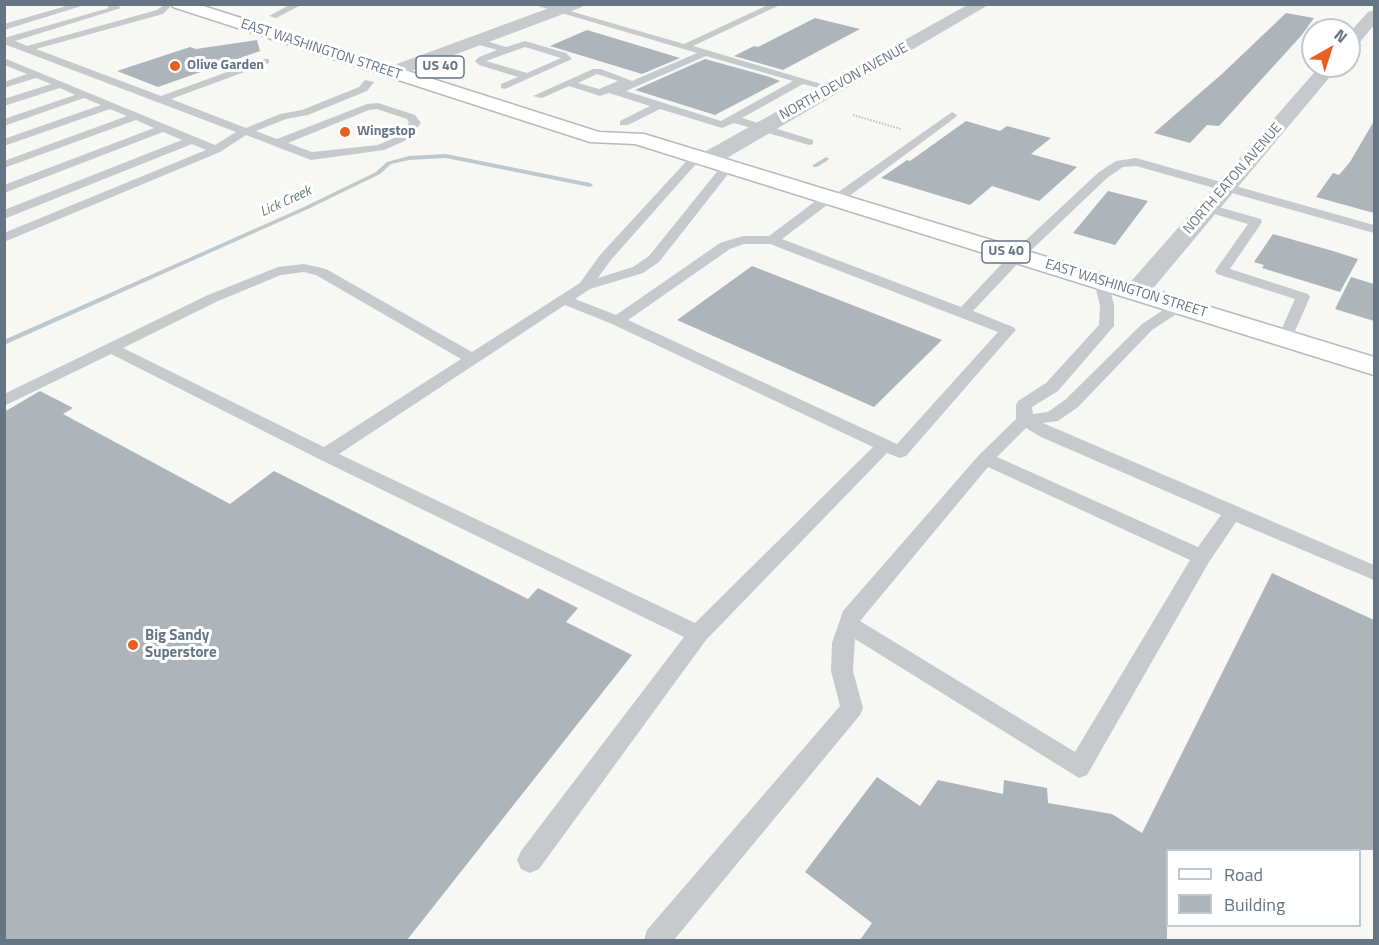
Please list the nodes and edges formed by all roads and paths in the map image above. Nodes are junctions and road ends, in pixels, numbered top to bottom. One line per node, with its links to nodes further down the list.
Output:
1 (84, 4): 14 (lane)
2 (108, 4): 16 (lane)
3 (237, 4): 12 (main road, EAST WASHINGTON STREET)
4 (299, 4): 12 (lane)
5 (535, 4): 10 (lane)
6 (576, 4): 10 (street)
7 (778, 4): 18 (lane)
8 (982, 4): 35 (street, NORTH DEVON AVENUE)
9 (172, 5): 19 (lane); 25 (main road, EAST WASHINGTON STREET / US 40)
10 (558, 11): 17 (street); 18 (lane)
11 (1374, 15): 15 (street)
12 (273, 16): 13 (main road, EAST WASHINGTON STREET)
13 (303, 25)
14 (4, 27)
15 (1361, 30)
16 (5, 40): 19 (lane)
17 (476, 41): 20 (lane); 24 (street)
18 (684, 47): 21 (lane)
19 (26, 48): 22 (lane); 39 (lane)
20 (506, 50): 28 (lane); 28 (lane)
21 (705, 53): 30 (lane); 36 (lane)
22 (4, 55)
23 (266, 61): 39 (lane)
24 (422, 61): 25 (main road, EAST WASHINGTON STREET / US 40); 34 (main road, EAST WASHINGTON STREET / US 40)
25 (393, 63): 52 (main road, EAST WASHINGTON STREET / US 40); 54 (lane)
26 (8, 65): 27 (lane)
27 (36, 75): 32 (lane); 33 (lane)
28 (527, 76): 34 (lane)
29 (1320, 78): 62 (street, NORTH EATON AVENUE)
30 (802, 80): 35 (lane); 48 (lane)
31 (569, 83): 36 (lane); 36 (lane); 38 (lane)
32 (4, 85)
33 (60, 85): 37 (lane); 40 (lane)
34 (505, 87): 38 (main road, EAST WASHINGTON STREET / US 40)
35 (832, 89): 50 (street, NORTH DEVON AVENUE)
36 (612, 91): 42 (lane)
37 (84, 95): 43 (lane); 49 (lane)
38 (538, 96): 41 (main road, EAST WASHINGTON STREET / US 40)
39 (162, 99): 54 (lane)
40 (4, 103)
41 (560, 103)
42 (660, 105): 48 (lane); 52 (lane)
43 (109, 106): 47 (lane); 56 (lane)
44 (853, 115): 53 (path)
45 (603, 116): 52 (main road, EAST WASHINGTON STREET / US 40)
46 (952, 116): 64 (lane)
47 (135, 117): 51 (lane); 61 (lane)
48 (734, 118): 50 (lane)
49 (4, 123)
50 (764, 127): 57 (lane); 60 (street, NORTH DEVON AVENUE)
51 (163, 128): 55 (lane); 63 (lane)
52 (630, 130): 60 (main road, EAST WASHINGTON STREET / US 40)
53 (904, 130)
54 (248, 131): 58 (lane); 59 (lane)
55 (191, 140): 59 (lane); 66 (lane)
56 (4, 142)
57 (808, 142)
58 (278, 143): 58 (lane)
59 (216, 150): 68 (lane)
60 (711, 161): 64 (main road, EAST WASHINGTON STREET / US 40); 72 (lane); 72 (lane)
61 (4, 165)
62 (1226, 188): 65 (street, NORTH EATON AVENUE); 67 (lane); 70 (lane)
63 (4, 189)
64 (833, 198): 69 (lane); 70 (main road, EAST WASHINGTON STREET / US 40)
65 (1208, 208): 73 (street, NORTH EATON AVENUE); 78 (lane)
66 (4, 215)
67 (1374, 229)
68 (4, 238)
69 (772, 240): 76 (lane); 77 (lane)
70 (1017, 255): 71 (main road, EAST WASHINGTON STREET / US 40); 76 (lane)
71 (1101, 282): 73 (main road, EAST WASHINGTON STREET / US 40); 83 (lane)
72 (585, 286): 74 (lane)
73 (1136, 292): 75 (main road, EAST WASHINGTON STREET / US 40)
74 (565, 300): 77 (lane); 80 (lane)
75 (1179, 306): 78 (main road, EAST WASHINGTON STREET / US 40); 83 (lane)
76 (963, 313): 84 (lane)
77 (617, 321): 84 (lane)
78 (1285, 339): 81 (main road, EAST WASHINGTON STREET / US 40)
79 (111, 348): 80 (lane); 82 (lane); 85 (lane)
80 (472, 359): 85 (lane)
81 (1374, 366)
82 (4, 401)
83 (1025, 420): 86 (lane); 87 (lane)
84 (885, 445): 91 (lane)
85 (325, 455): 91 (lane)
86 (985, 459): 88 (lane); 90 (lane)
87 (1233, 512): 88 (lane); 89 (lane)
88 (1202, 557): 90 (lane)
89 (1374, 573)
90 (848, 624): 93 (lane)
91 (698, 634): 92 (lane)
92 (530, 860)
93 (657, 940)

